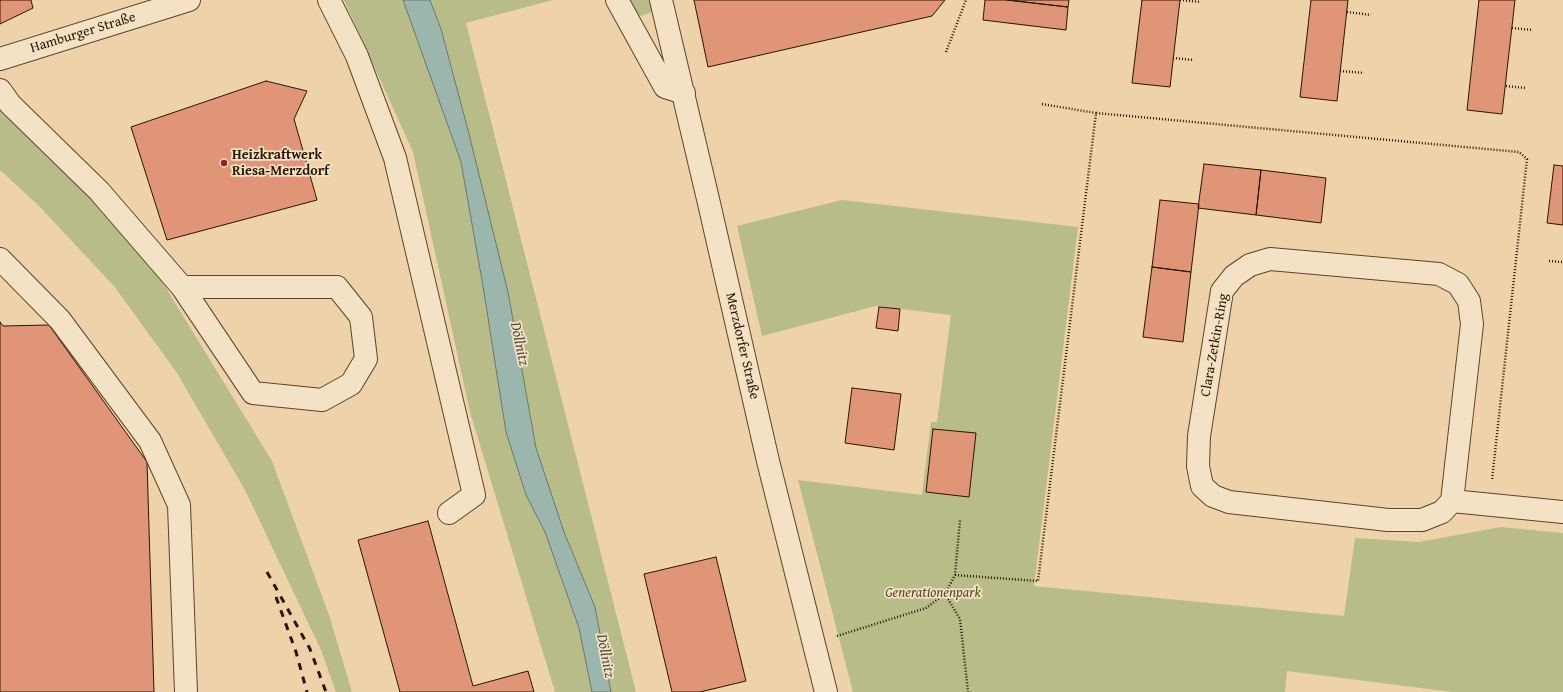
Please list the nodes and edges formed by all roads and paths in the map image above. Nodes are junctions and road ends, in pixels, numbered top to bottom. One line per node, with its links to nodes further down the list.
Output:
1 (189, 0): 14 (street, Hamburger Straße)
2 (329, 0): 30 (street)
3 (617, 0): 21 (street)
4 (661, 0): 21 (street, Merzdorfer Straße)
5 (966, 0): 12 (path)
6 (1180, 0): 7 (path)
7 (1201, 2)
8 (1347, 12): 9 (path)
9 (1371, 15)
10 (1512, 28): 11 (path)
11 (1533, 30)
12 (946, 52)
13 (1173, 58): 15 (path)
14 (0, 59)
15 (1194, 60)
16 (1340, 71): 17 (path)
17 (1364, 73)
18 (1506, 86): 19 (path)
19 (1526, 88)
20 (0, 90): 27 (street)
21 (684, 93): 35 (street, Merzdorfer Straße)
22 (1042, 104): 23 (path)
23 (1096, 112)
24 (0, 260): 36 (street)
25 (1549, 261): 26 (path)
26 (1563, 262)
27 (182, 287): 27 (street)
28 (1452, 501): 28 (street, Clara-Zetkin-Ring); 29 (street)
29 (1563, 512)
30 (450, 513)
31 (960, 520): 32 (path)
32 (955, 575): 33 (path); 34 (path)
33 (1038, 581)
34 (946, 594): 35 (path); 38 (path)
35 (814, 644): 37 (street, Merzdorfer Straße)
36 (186, 692)
37 (826, 692)
38 (968, 692)

